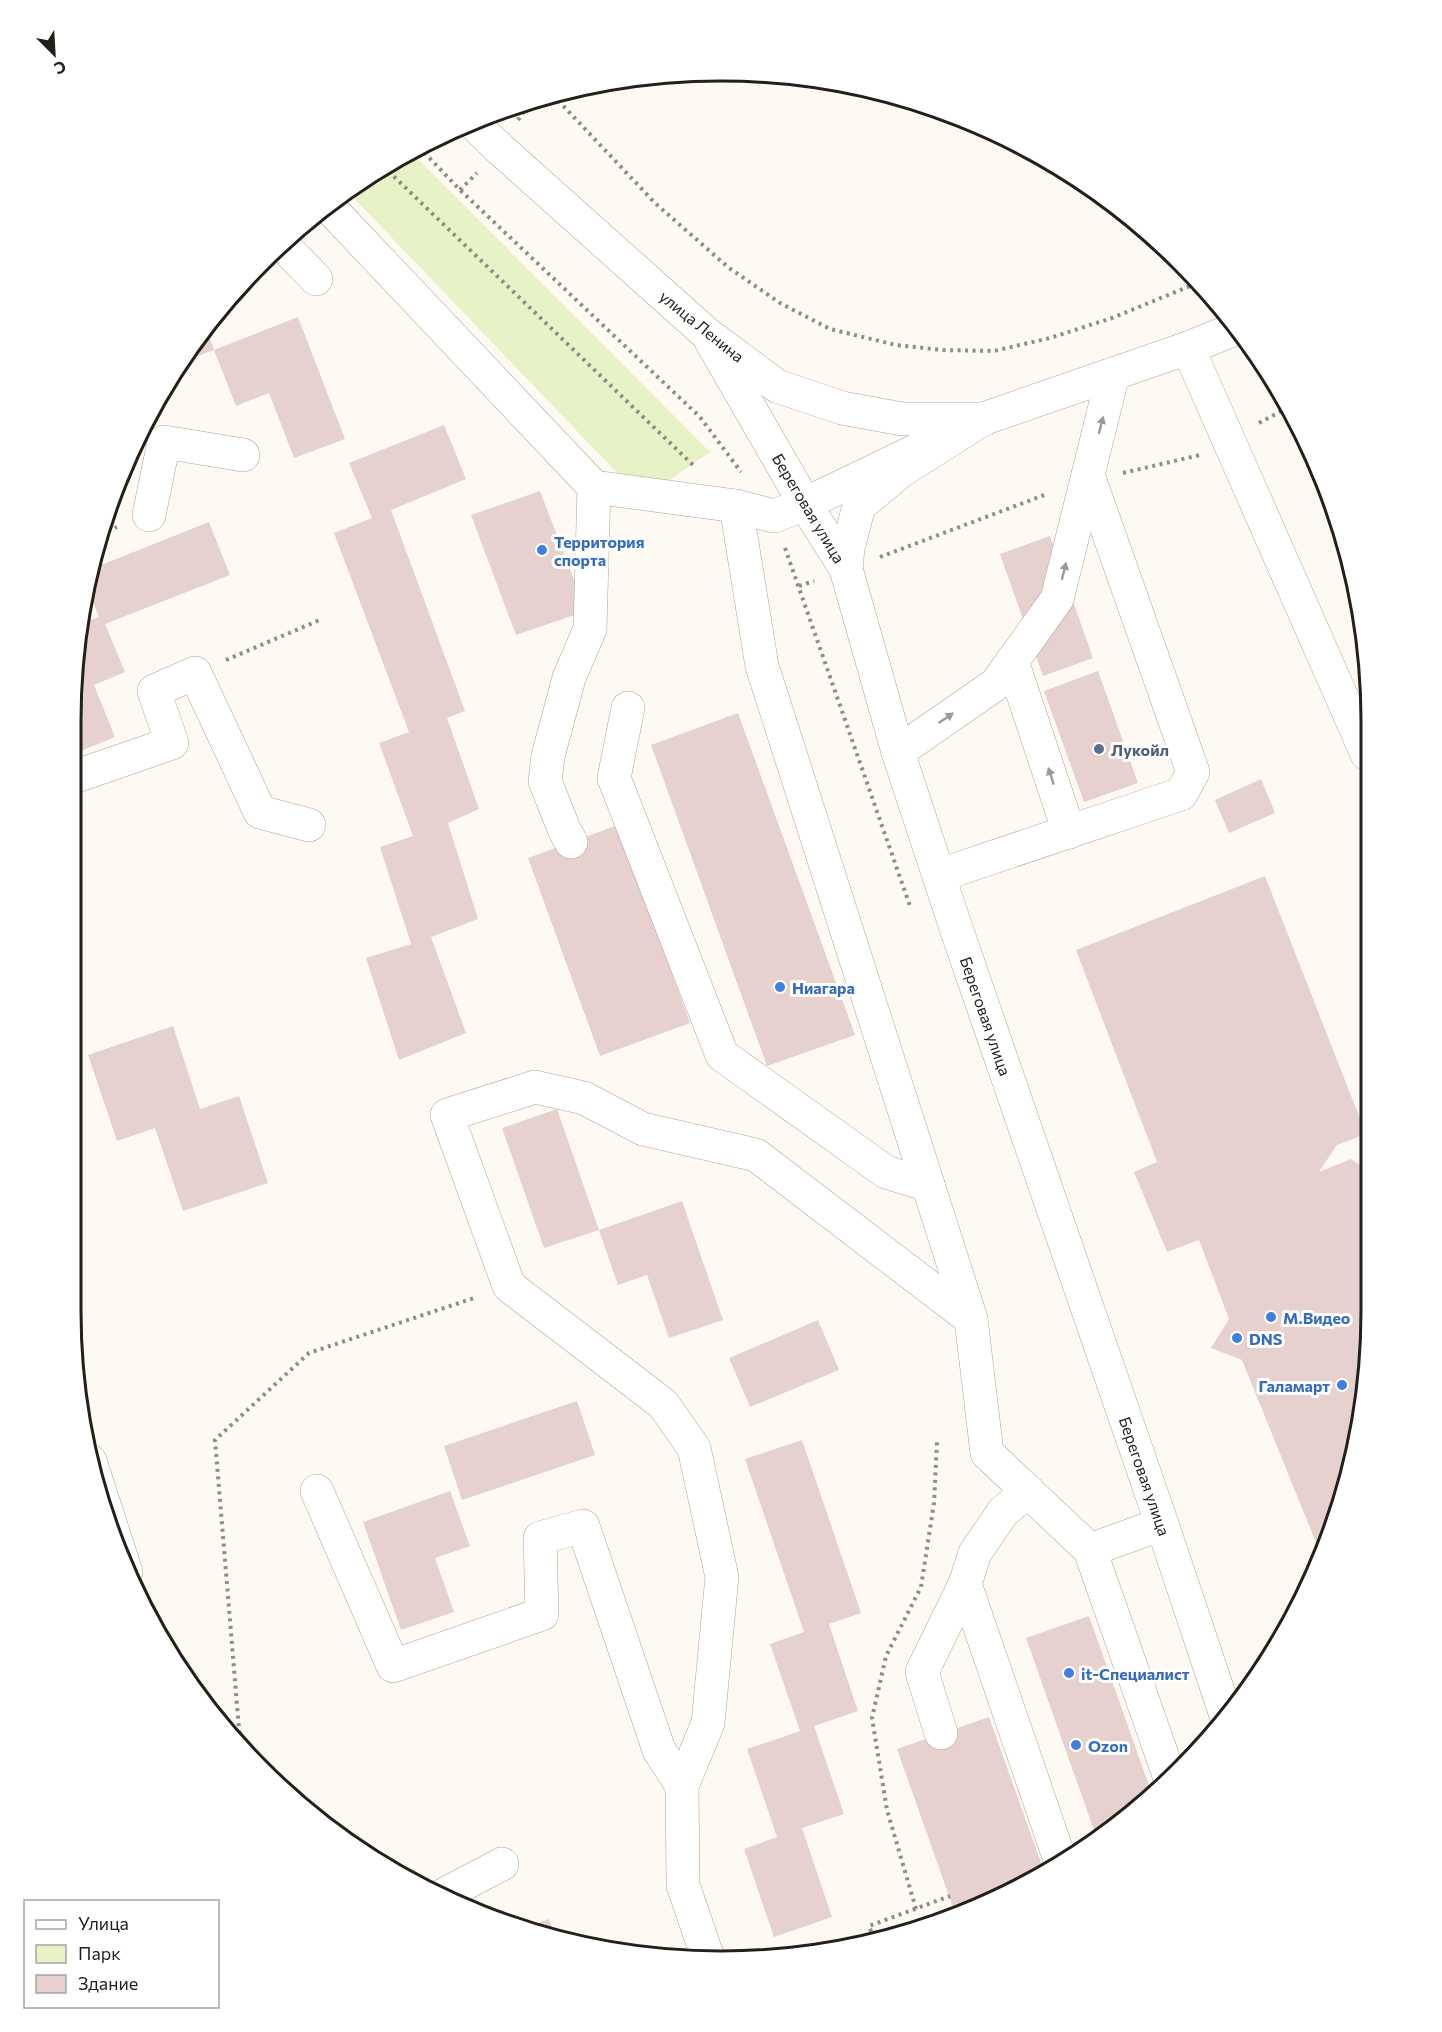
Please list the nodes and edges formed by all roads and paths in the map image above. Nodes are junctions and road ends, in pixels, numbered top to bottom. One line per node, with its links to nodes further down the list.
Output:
1 (559, 102): 8 (path)
2 (479, 129): 10 (main road, улица Ленина)
3 (425, 154): 21 (path)
4 (391, 173): 19 (path)
5 (333, 211): 17 (main road)
6 (288, 250): 7 (main road)
7 (316, 279)
8 (1190, 286)
9 (1229, 331): 11 (main road, улица Ленина)
10 (707, 334): 13 (main road, улица Ленина); 18 (main road, Береговая улица)
11 (1188, 348): 12 (main road, улица Ленина); 27 (main road)
12 (1113, 374): 13 (main road, улица Ленина); 16 (main road, one-way to 12)
13 (983, 419): 18 (main road); 22 (main road, улица Ленина)
14 (154, 433): 15 (main road); 20 (main road)
15 (243, 455)
16 (1088, 476): 24 (main road, one-way to 16); 31 (main road)
17 (594, 487): 19 (main road); 32 (main road)
18 (805, 504): 21 (main road); 22 (main road, Береговая улица)
19 (736, 506): 21 (main road); 34 (main road)
20 (149, 515)
21 (774, 516)
22 (846, 569): 28 (main road, Береговая улица)
23 (322, 619): 25 (path)
24 (1012, 661): 28 (main road, one-way to 24); 31 (main road, one-way to 24)
25 (195, 673): 29 (main road); 30 (main road)
26 (628, 708): 34 (main road)
27 (1361, 740)
28 (898, 752): 33 (main road, Береговая улица)
29 (81, 774)
30 (309, 825)
31 (1069, 832): 33 (main road)
32 (571, 842)
33 (940, 875): 38 (main road, Береговая улица)
34 (928, 1185): 35 (main road)
35 (971, 1319): 37 (main road); 44 (main road)
36 (317, 1491): 44 (main road)
37 (1028, 1491): 39 (main road); 40 (main road)
38 (1162, 1524): 39 (main road); 41 (main road, Береговая улица)
39 (1090, 1550): 43 (main road)
40 (965, 1584): 42 (main road); 45 (main road)
41 (1223, 1708)
42 (941, 1733)
43 (1167, 1770)
44 (682, 1786): 50 (main road)
45 (1058, 1855)
46 (502, 1864): 47 (main road)
47 (451, 1891)
48 (950, 1896): 49 (path)
49 (872, 1933)
50 (705, 1951)

